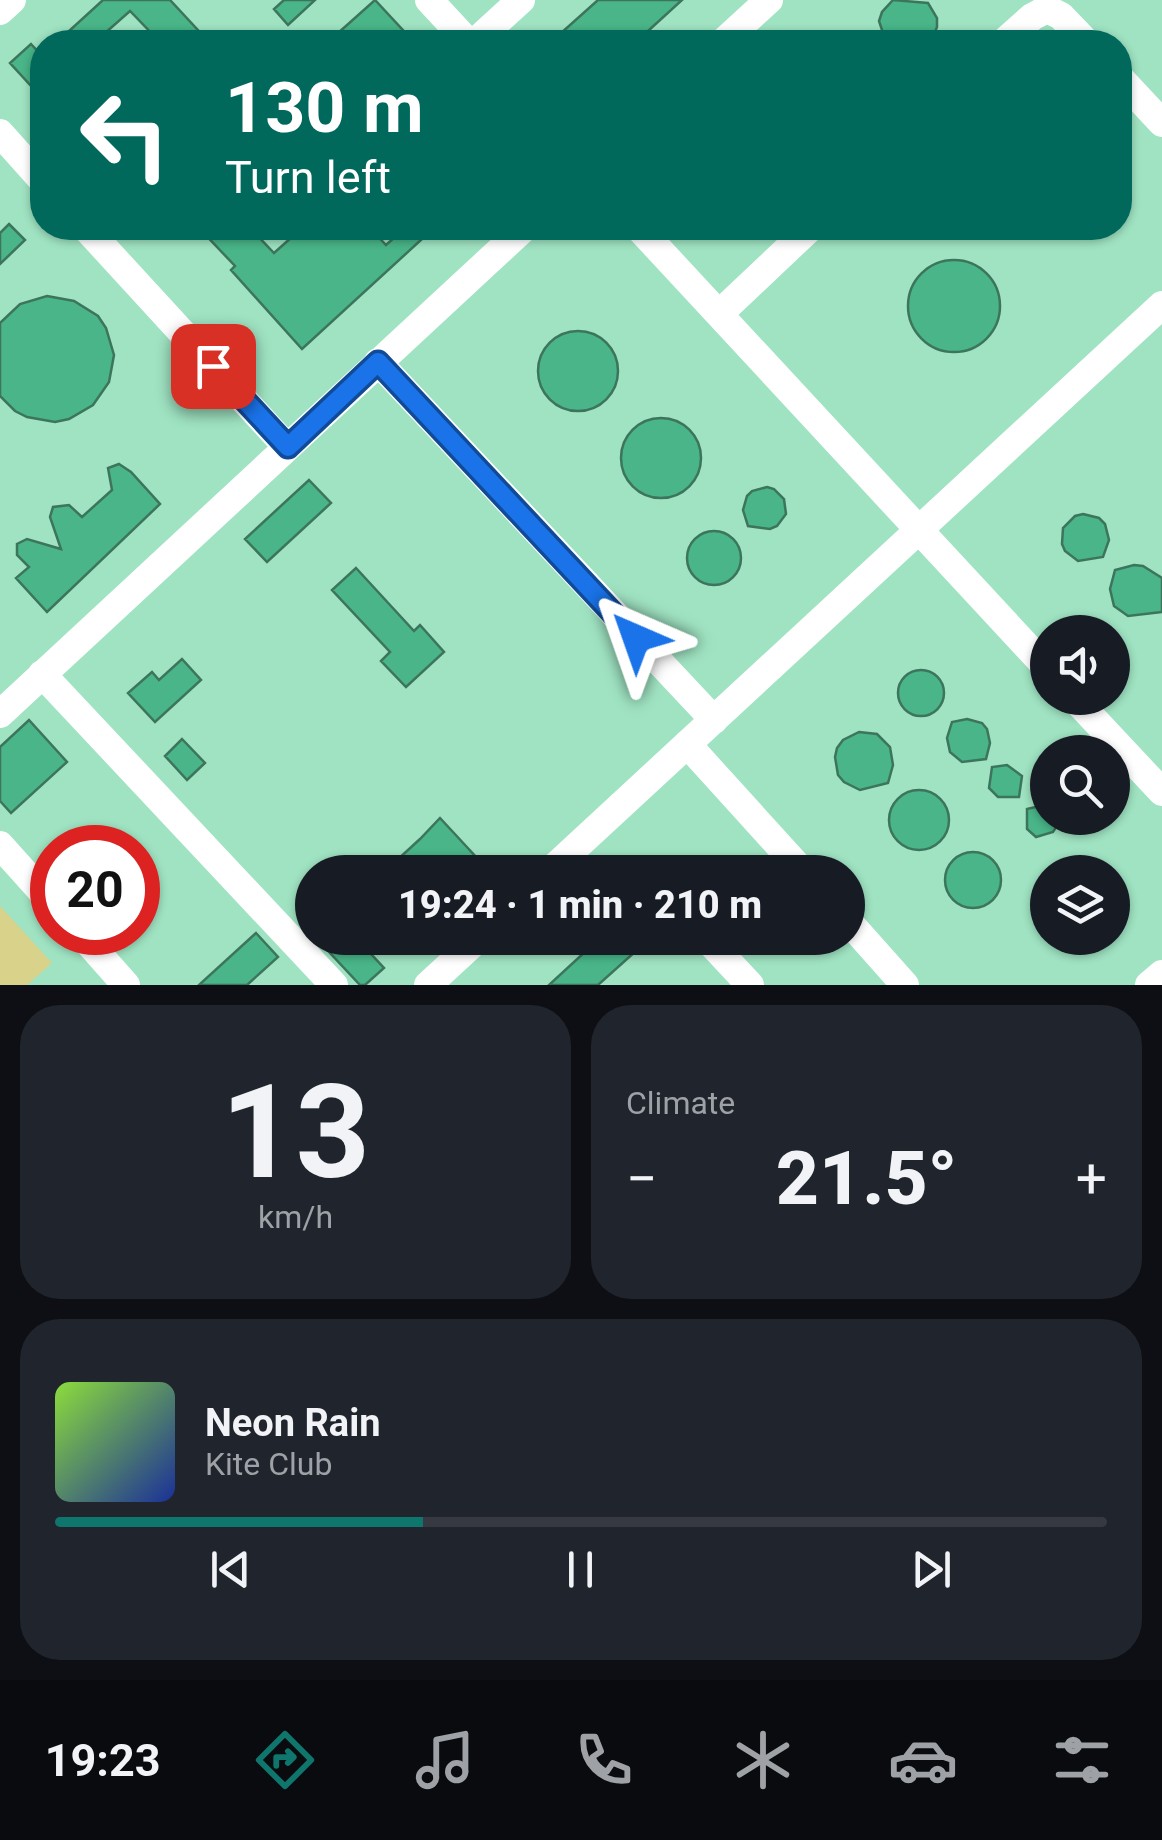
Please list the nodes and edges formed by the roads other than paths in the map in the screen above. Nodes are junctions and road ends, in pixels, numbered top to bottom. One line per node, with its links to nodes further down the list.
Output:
1 (12, 0): 5 (lane)
2 (430, 0): 6 (lane)
3 (522, 0): 7 (lane)
4 (769, 0): 8 (lane)
5 (0, 12)
6 (460, 30)
7 (486, 30)
8 (736, 30)
9 (1017, 30): 10 (lane)
10 (1074, 30)
11 (1132, 91): 12 (lane)
12 (1162, 123)
13 (0, 133): 14 (lane)
14 (30, 167)
15 (97, 240): 22 (lane)
16 (511, 240): 21 (lane)
17 (649, 240): 20 (lane)
18 (797, 240): 20 (lane)
19 (1162, 305): 23 (lane)
20 (719, 314): 23 (lane)
21 (378, 362): 22 (lane); 28 (lane)
22 (288, 447): 25 (lane)
23 (919, 530): 24 (lane); 28 (lane)
24 (1030, 650)
25 (42, 674): 26 (lane); 42 (lane)
26 (0, 714)
27 (1090, 715): 30 (lane)
28 (714, 720): 29 (lane)
29 (687, 744): 32 (lane); 33 (lane)
30 (1162, 792)
31 (0, 844): 34 (lane)
32 (575, 855)
33 (788, 855)
34 (30, 878)
35 (865, 940): 44 (lane)
36 (99, 955): 41 (lane)
37 (462, 955): 40 (lane)
38 (722, 955): 43 (lane)
39 (1162, 974): 45 (lane)
40 (432, 984)
41 (126, 985)
42 (334, 985)
43 (750, 985)
44 (906, 985)
45 (1149, 985)

